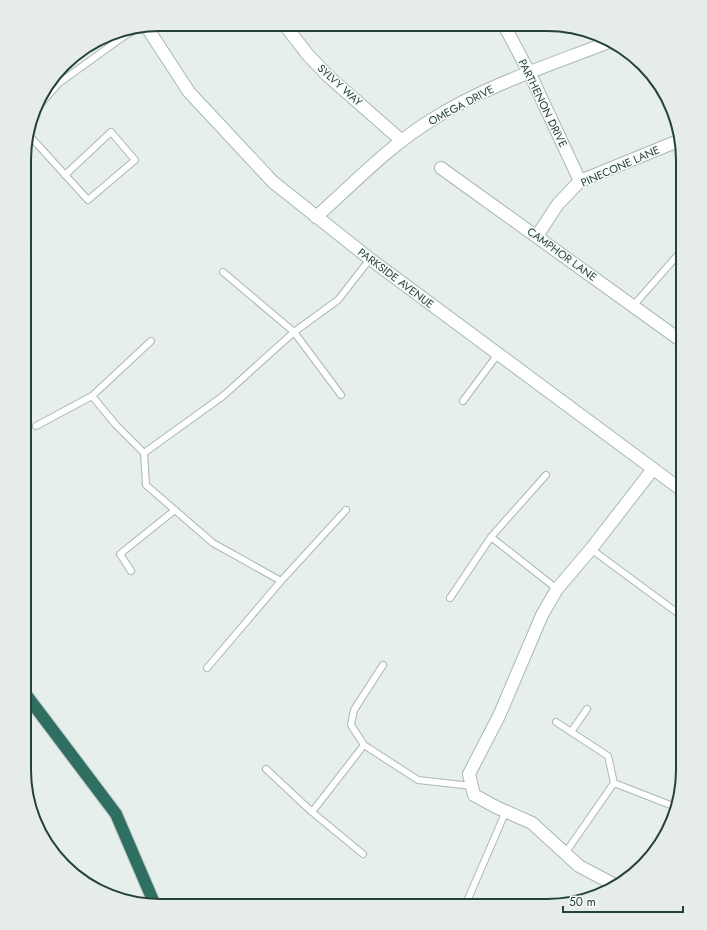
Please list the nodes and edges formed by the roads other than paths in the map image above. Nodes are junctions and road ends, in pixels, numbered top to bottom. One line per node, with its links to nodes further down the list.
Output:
1 (289, 31): 9 (street, SYLVY WAY)
2 (507, 31): 6 (street, PARTHENON DRIVE)
3 (150, 32): 14 (street, PARKSIDE AVENUE)
4 (128, 35): 7 (lane)
5 (604, 44): 6 (street, OMEGA DRIVE)
6 (530, 74): 9 (street, OMEGA DRIVE); 13 (street, PARTHENON DRIVE)
7 (48, 96)
8 (33, 139): 12 (lane)
9 (402, 141): 14 (street, OMEGA DRIVE)
10 (675, 141): 13 (street, PINECONE LANE)
11 (441, 168): 15 (street, CAMPHOR LANE)
12 (65, 175): 12 (lane)
13 (580, 181): 15 (street, PINECONE LANE)
14 (316, 217): 17 (street, PARKSIDE AVENUE)
15 (537, 236): 19 (street, CAMPHOR LANE)
16 (676, 258): 19 (lane)
17 (370, 259): 20 (lane); 23 (street, PARKSIDE AVENUE)
18 (223, 272): 20 (lane)
19 (633, 306): 21 (street, CAMPHOR LANE)
20 (294, 332): 24 (lane); 28 (lane)
21 (676, 337)
22 (151, 341): 25 (lane)
23 (498, 354): 26 (lane); 29 (street, PARKSIDE AVENUE)
24 (341, 395)
25 (92, 396): 27 (lane); 28 (lane)
26 (463, 401)
27 (36, 426)
28 (144, 453): 32 (lane)
29 (653, 469): 31 (street, PARKSIDE AVENUE); 35 (street)
30 (546, 475): 34 (lane)
31 (676, 486)
32 (175, 510): 36 (lane); 37 (lane)
33 (346, 510): 37 (lane)
34 (491, 537): 38 (lane); 39 (lane)
35 (591, 549): 38 (street); 40 (lane)
36 (131, 570)
37 (281, 581): 42 (lane)
38 (557, 589): 50 (street)
39 (450, 598)
40 (676, 612)
41 (383, 665): 47 (lane)
42 (207, 668)
43 (31, 701): 57 (highway)
44 (586, 709): 46 (lane)
45 (556, 722): 46 (lane)
46 (571, 732): 49 (lane)
47 (364, 745): 50 (lane); 53 (lane)
48 (266, 769): 53 (lane)
49 (614, 782): 51 (lane); 54 (lane)
50 (472, 786): 52 (street)
51 (671, 805)
52 (506, 811): 54 (street); 58 (lane)
53 (312, 812): 55 (lane)
54 (566, 852): 56 (street)
55 (363, 854)
56 (608, 884)
57 (152, 899)
58 (468, 899)

